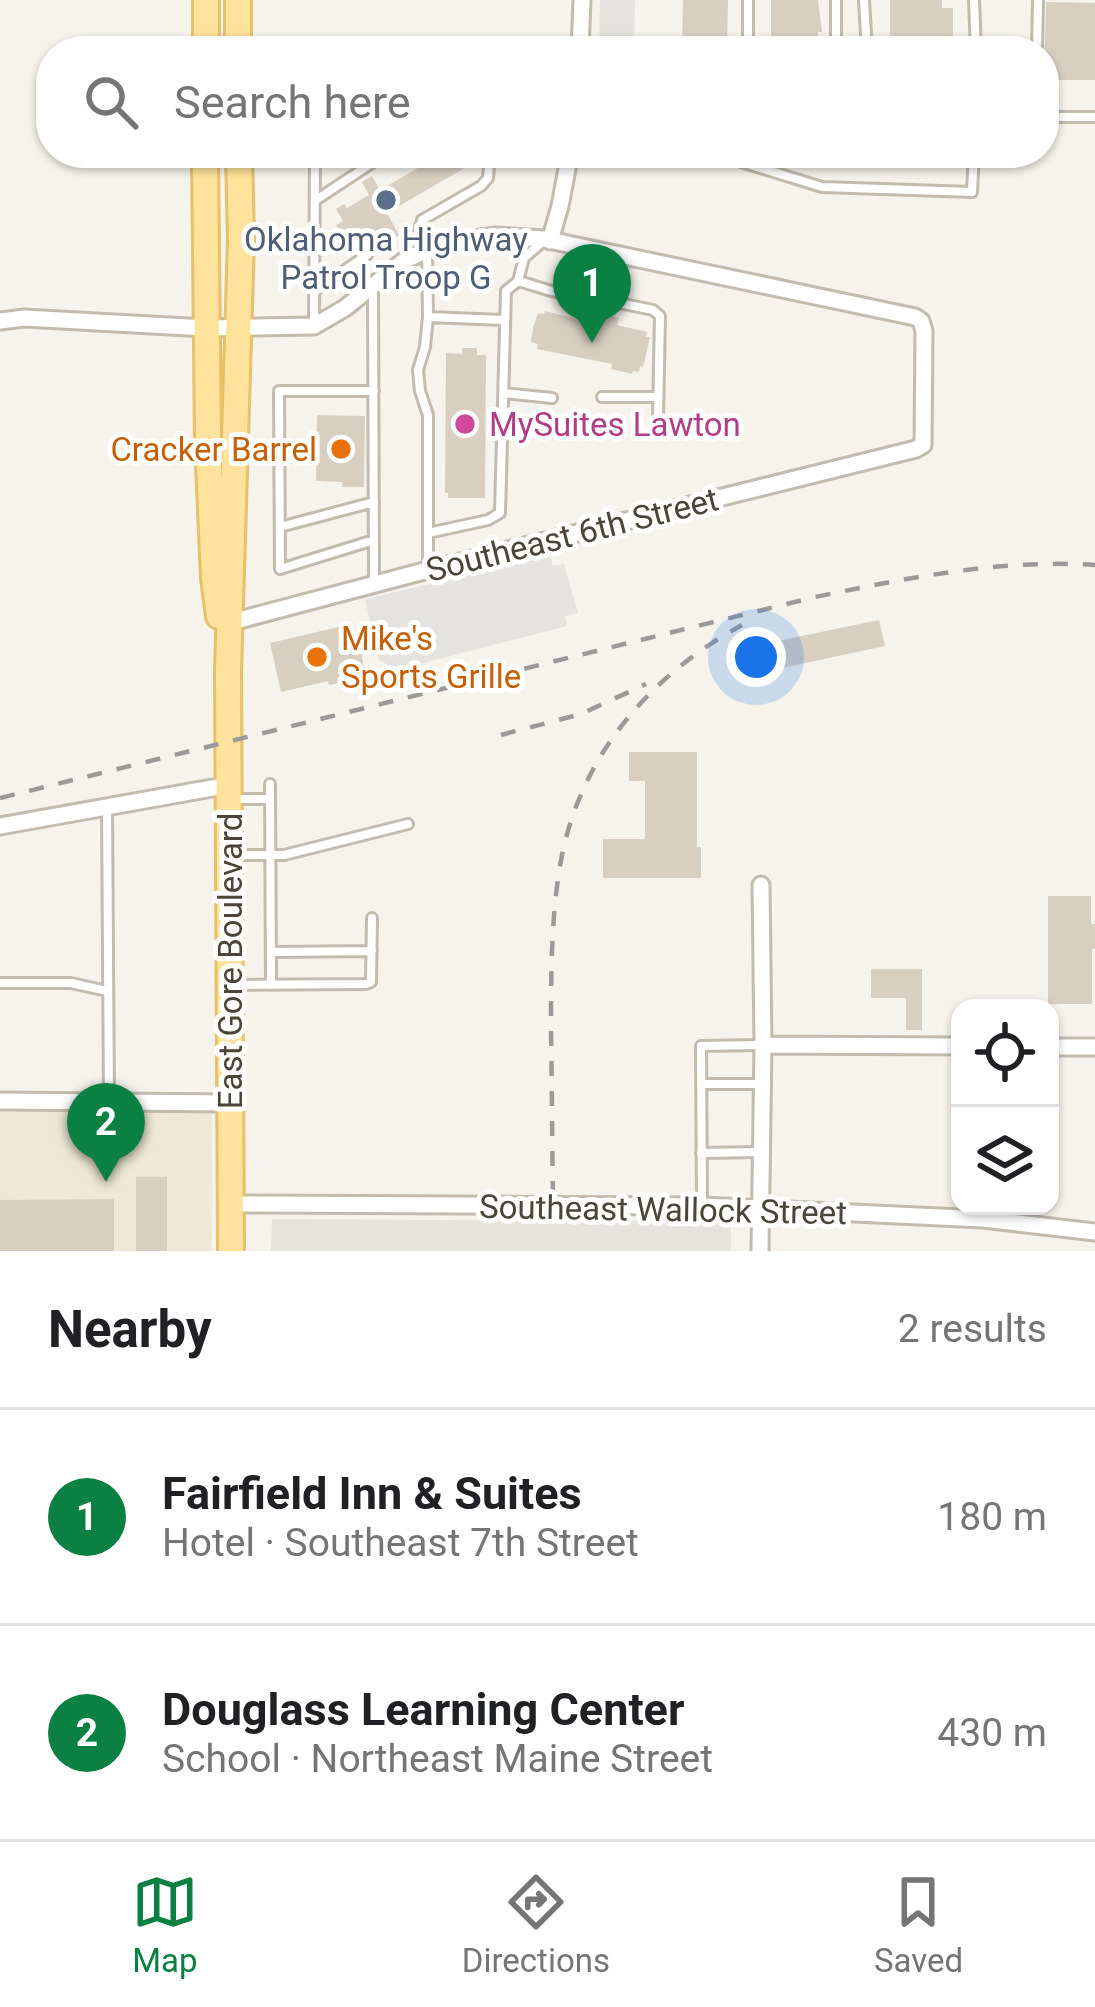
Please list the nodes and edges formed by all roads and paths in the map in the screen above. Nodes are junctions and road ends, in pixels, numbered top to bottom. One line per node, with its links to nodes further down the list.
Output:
1 (206, 0): 9 (main road)
2 (238, 0): 10 (main road)
3 (582, 0): 11 (street)
4 (748, 0): 12 (lane)
5 (836, 0): 13 (lane)
6 (864, 0): 14 (lane)
7 (974, 0): 15 (lane)
8 (1038, 0): 16 (lane)
9 (206, 36)
10 (238, 36)
11 (581, 36)
12 (748, 36)
13 (836, 36)
14 (866, 36)
15 (975, 36)
16 (1037, 36)
17 (1059, 117): 18 (lane)
18 (1095, 117)
19 (206, 168): 38 (main road, East Gore Boulevard)
20 (240, 168): 39 (main road, East Gore Boulevard)
21 (315, 168): 27 (lane)
22 (364, 168): 27 (lane)
23 (489, 168): 29 (lane)
24 (567, 168): 28 (street)
25 (760, 168): 26 (lane)
26 (974, 168)
27 (315, 201): 33 (lane)
28 (547, 240): 29 (street); 31 (lane); 50 (street, Southeast 6th Street)
29 (427, 250): 32 (street); 34 (lane)
30 (367, 255): 33 (lane)
31 (518, 281): 35 (lane); 44 (lane)
32 (373, 284): 37 (street); 40 (lane)
33 (314, 291): 37 (lane)
34 (428, 317): 35 (lane); 48 (lane)
35 (505, 320): 41 (lane)
36 (0, 321): 38 (street)
37 (314, 326): 39 (street)
38 (206, 328): 39 (street); 52 (main road, East Gore Boulevard)
39 (237, 328): 52 (main road, East Gore Boulevard)
40 (374, 391): 46 (lane); 47 (lane)
41 (504, 394): 43 (lane); 48 (lane)
42 (602, 397): 44 (lane)
43 (552, 398)
44 (658, 398): 45 (lane)
45 (658, 418)
46 (374, 502): 47 (lane); 49 (lane)
47 (280, 527): 49 (lane)
48 (428, 533): 50 (lane)
49 (374, 540): 51 (lane)
50 (428, 570): 51 (street, Southeast 6th Street)
51 (374, 584): 52 (street, Southeast 6th Street)
52 (226, 624): 54 (main road, East Gore Boulevard)
53 (270, 784): 55 (lane)
54 (229, 792): 55 (lane); 56 (street); 59 (main road, East Gore Boulevard)
55 (271, 799): 60 (lane)
56 (107, 806): 58 (street); 68 (lane)
57 (408, 824): 60 (lane)
58 (0, 826)
59 (230, 855): 60 (lane); 67 (main road, East Gore Boulevard)
60 (271, 856): 64 (lane)
61 (761, 885): 69 (street)
62 (373, 918): 63 (lane)
63 (373, 951): 64 (lane); 66 (lane)
64 (271, 952): 66 (lane)
65 (0, 983): 68 (lane)
66 (271, 985): 67 (lane)
67 (230, 986): 77 (main road, East Gore Boulevard)
68 (107, 991): 76 (lane)
69 (763, 1045): 70 (street); 73 (lane); 74 (street)
70 (951, 1046)
71 (1059, 1047): 72 (street)
72 (1095, 1047)
73 (701, 1084): 74 (lane); 79 (lane)
74 (762, 1084): 78 (street)
75 (0, 1102): 76 (street)
76 (110, 1103): 77 (street)
77 (231, 1103): 80 (main road, East Gore Boulevard)
78 (762, 1152): 79 (lane); 82 (street)
79 (701, 1153): 81 (lane)
80 (231, 1204): 81 (street, Southeast Wallock Street); 84 (main road, East Gore Boulevard)
81 (702, 1206): 82 (street, Southeast Wallock Street)
82 (761, 1208): 83 (street, Southeast Wallock Street); 85 (street)
83 (1095, 1232)
84 (231, 1251)
85 (760, 1251)

